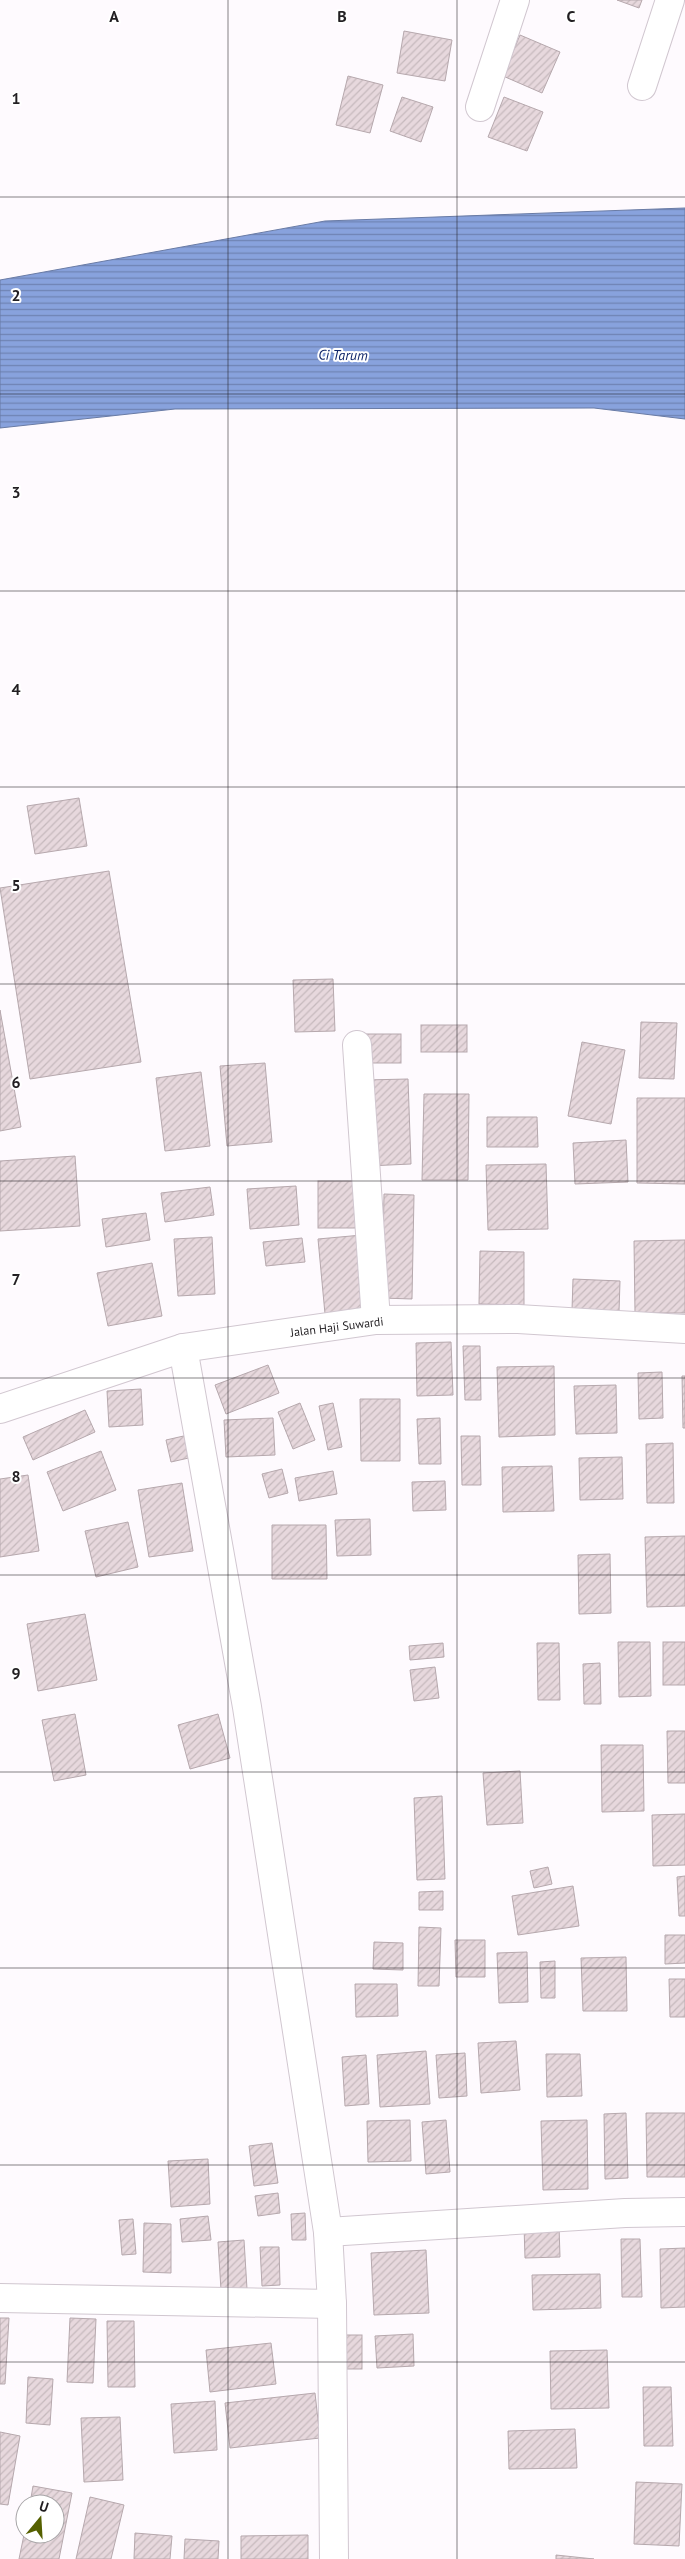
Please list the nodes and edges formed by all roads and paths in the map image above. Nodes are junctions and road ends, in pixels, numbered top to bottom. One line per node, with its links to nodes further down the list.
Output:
1 (515, 0): 4 (street)
2 (670, 0): 3 (street)
3 (642, 86)
4 (480, 106)
5 (357, 1045): 6 (street)
6 (376, 1320): 7 (street, Jalan Haji Suwardi); 8 (street, Jalan Haji Suwardi)
7 (685, 1329)
8 (183, 1348): 9 (street, Jalan Haji Suwardi); 11 (street)
9 (0, 1409)
10 (685, 2212): 11 (street)
11 (328, 2232): 13 (street)
12 (0, 2298): 13 (street)
13 (332, 2304): 14 (street)
14 (334, 2559)

